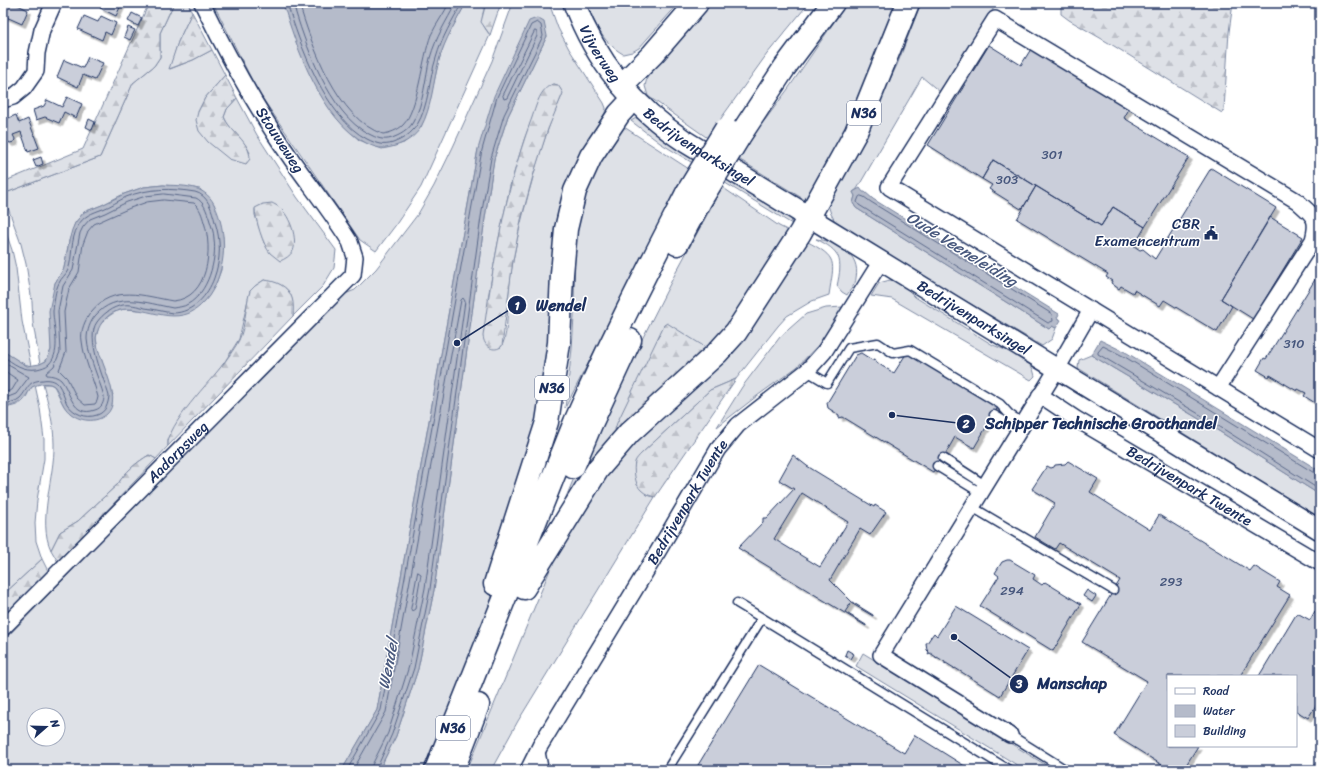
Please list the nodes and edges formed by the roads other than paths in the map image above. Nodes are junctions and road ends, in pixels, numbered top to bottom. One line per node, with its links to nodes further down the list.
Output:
1 (54, 3): 9 (street)
2 (202, 3): 14 (street, Stouweweg)
3 (574, 3): 8 (main road, Vijverweg)
4 (697, 3): 8 (highway, N36)
5 (815, 3): 10 (highway, N36)
6 (833, 3): 10 (highway, N36)
7 (908, 3): 12 (highway, N36)
8 (627, 92): 12 (main road, Bedrijvenparksingel); 34 (highway, N36)
9 (3, 100)
10 (733, 133): 11 (highway, N36, bridge)
11 (694, 197): 29 (highway, N36); 34 (highway, N36)
12 (809, 217): 13 (street, Bedrijvenparksingel); 29 (highway, N36)
13 (881, 261): 16 (street, Bedrijvenparksingel); 17 (street, Bedrijvenpark Twente)
14 (353, 275): 33 (street, Aadorpsweg)
15 (1091, 310): 16 (street); 18 (street); 18 (street)
16 (1057, 369): 19 (street); 27 (street, Bedrijvenparksingel)
17 (807, 371): 21 (lane); 36 (street, Bedrijvenpark Twente)
18 (1218, 388): 22 (street)
19 (1040, 395): 21 (street); 28 (street, Bedrijvenpark Twente)
20 (994, 415): 21 (lane)
21 (1021, 427): 25 (street)
22 (1320, 450)
23 (943, 458): 25 (lane)
24 (938, 466): 25 (lane)
25 (983, 489): 26 (street)
26 (972, 506): 30 (lane); 35 (street)
27 (1320, 530)
28 (1320, 563)
29 (524, 588): 38 (highway, N36)
30 (1113, 590)
31 (737, 603): 32 (lane)
32 (762, 618): 41 (lane); 42 (lane)
33 (3, 628)
34 (470, 686): 37 (highway, N36)
35 (1010, 735): 43 (lane)
36 (540, 746): 39 (street, Bedrijvenpark Twente); 40 (lane)
37 (436, 770)
38 (453, 770)
39 (528, 770)
40 (544, 770)
41 (667, 770)
42 (1009, 770)
43 (1066, 770)

